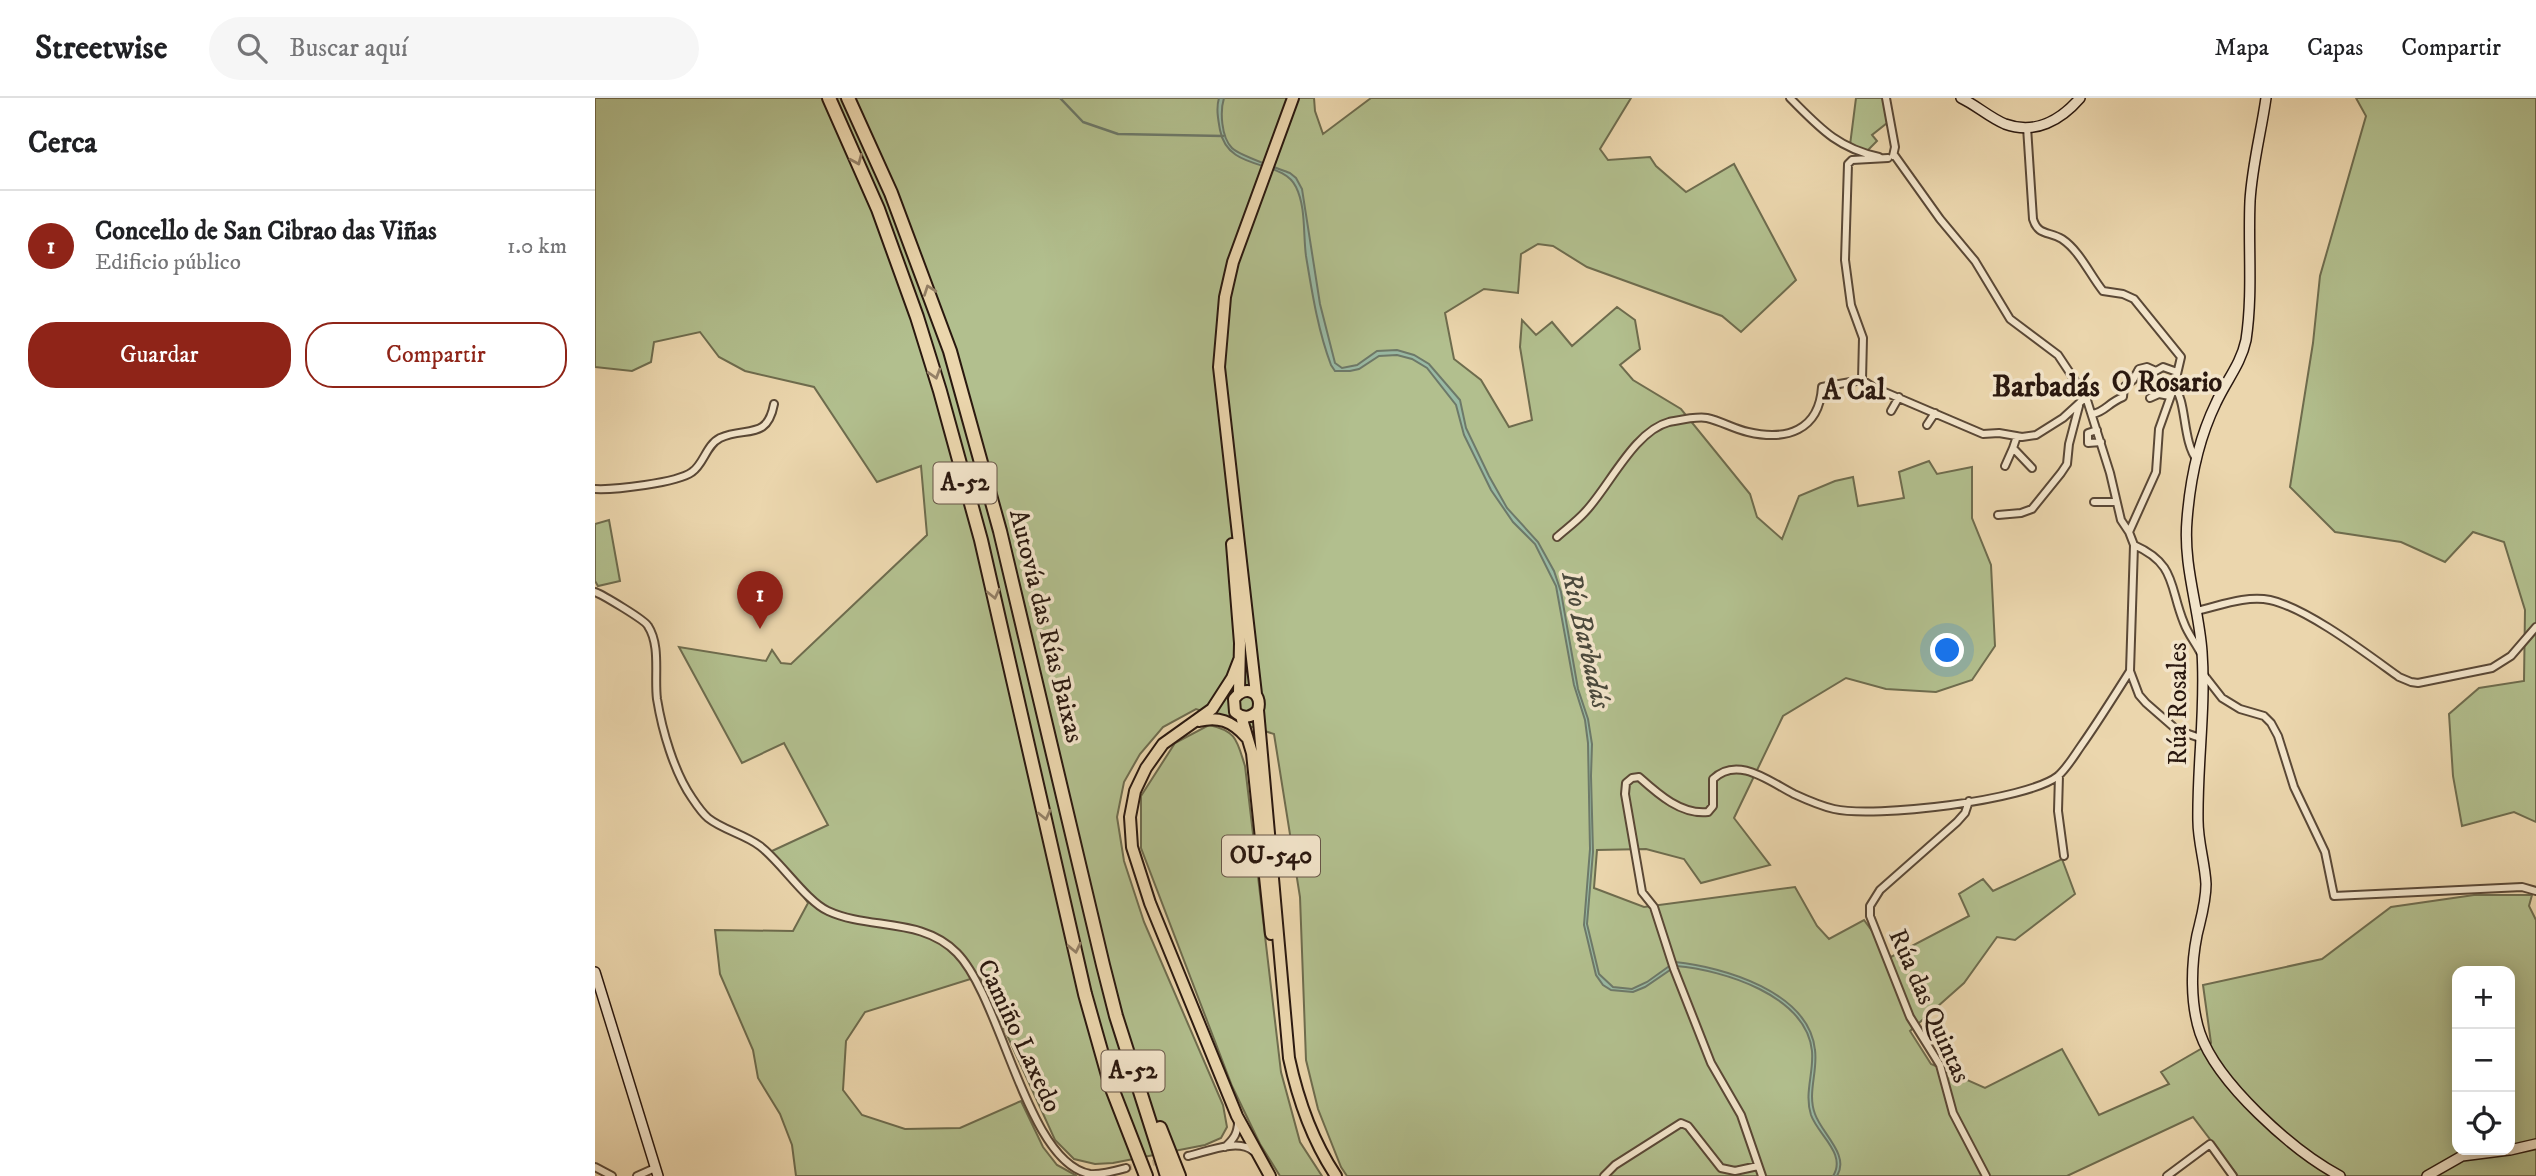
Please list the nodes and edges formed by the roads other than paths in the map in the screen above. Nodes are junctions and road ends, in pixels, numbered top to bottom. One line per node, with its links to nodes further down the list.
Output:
1 (829, 98): 74 (highway, Autovía das Rías Baixas / A-52, one-way to 74)
2 (848, 98): 57 (highway, Autovía das Rías Baixas / A-52, one-way to 2)
3 (1293, 98): 32 (main road)
4 (1790, 98): 10 (street)
5 (1886, 98): 10 (street)
6 (1961, 98): 9 (street)
7 (2080, 98): 9 (street)
8 (2266, 99): 28 (street, Rúa Rosales)
9 (2027, 127): 11 (street)
10 (1891, 157): 12 (street); 16 (street)
11 (2178, 372): 13 (street); 22 (street)
12 (1862, 380): 15 (street); 37 (street)
13 (2174, 387): 14 (street); 28 (street)
14 (2170, 396): 17 (street); 36 (street)
15 (1899, 397): 20 (street); 21 (street)
16 (2086, 397): 19 (street); 22 (street)
17 (2150, 398)
18 (774, 404): 31 (street)
19 (2078, 405): 25 (street); 35 (street)
20 (1891, 411)
21 (1935, 414): 23 (street); 25 (street)
22 (2093, 414): 24 (street)
23 (1927, 425)
24 (2097, 430): 26 (street); 26 (street)
25 (2017, 436): 27 (street)
26 (2101, 442): 34 (street)
27 (2013, 448): 29 (street); 30 (street)
28 (2197, 461): 40 (street, Rúa Rosales)
29 (2005, 466)
30 (2032, 468)
31 (595, 489)
32 (1232, 495): 43 (main road); 47 (main road)
33 (2094, 502): 34 (street)
34 (2116, 502): 36 (street)
35 (1998, 515)
36 (2129, 532): 38 (street)
37 (1557, 537)
38 (2134, 545): 42 (street); 44 (street)
39 (595, 592): 70 (street, Camiño Laxedo)
40 (2196, 611): 41 (street); 42 (street, Rúa Rosales)
41 (2536, 627)
42 (2203, 656): 45 (street, Rúa Rosales)
43 (1239, 660): 46 (main road); 49 (main road)
44 (2130, 671): 51 (street); 53 (street)
45 (2202, 673): 51 (street, Rúa Rosales); 56 (street)
46 (1238, 694): 47 (main road); 49 (main road); 50 (main road)
47 (1256, 694): 48 (main road)
48 (1258, 710): 50 (main road); 59 (main road, OU-540)
49 (1212, 713): 50 (main road); 52 (main road); 60 (main road)
50 (1239, 715): 52 (main road)
51 (2200, 738): 84 (street, Rúa Rosales)
52 (1249, 741): 59 (main road)
53 (2059, 775): 54 (street); 55 (street)
54 (1969, 801): 69 (street); 81 (street, Rúa das Quintas)
55 (2064, 856)
56 (2536, 891)
57 (1093, 918): 75 (highway, Autovía das Rías Baixas / A-52); 76 (highway)
58 (595, 972): 71 (street)
59 (1284, 1002): 78 (main road, OU-540)
60 (1237, 1115): 61 (main road); 62 (street)
61 (1248, 1136): 62 (street); 67 (main road)
62 (1235, 1142): 66 (street); 67 (street)
63 (2536, 1144): 64 (street)
64 (2515, 1149)
65 (2470, 1155): 85 (street)
66 (1188, 1156)
67 (1259, 1157): 77 (main road)
68 (595, 1167): 72 (street)
69 (1758, 1167): 79 (street); 80 (street)
70 (1126, 1168)
71 (656, 1172): 73 (street)
72 (612, 1176)
73 (637, 1176)
74 (1144, 1176)
75 (1167, 1176)
76 (1179, 1176)
77 (1270, 1176)
78 (1336, 1176)
79 (1604, 1176)
80 (1762, 1176)
81 (1986, 1176)
82 (2167, 1176): 83 (street)
83 (2233, 1176)
84 (2340, 1176)
85 (2427, 1176)

